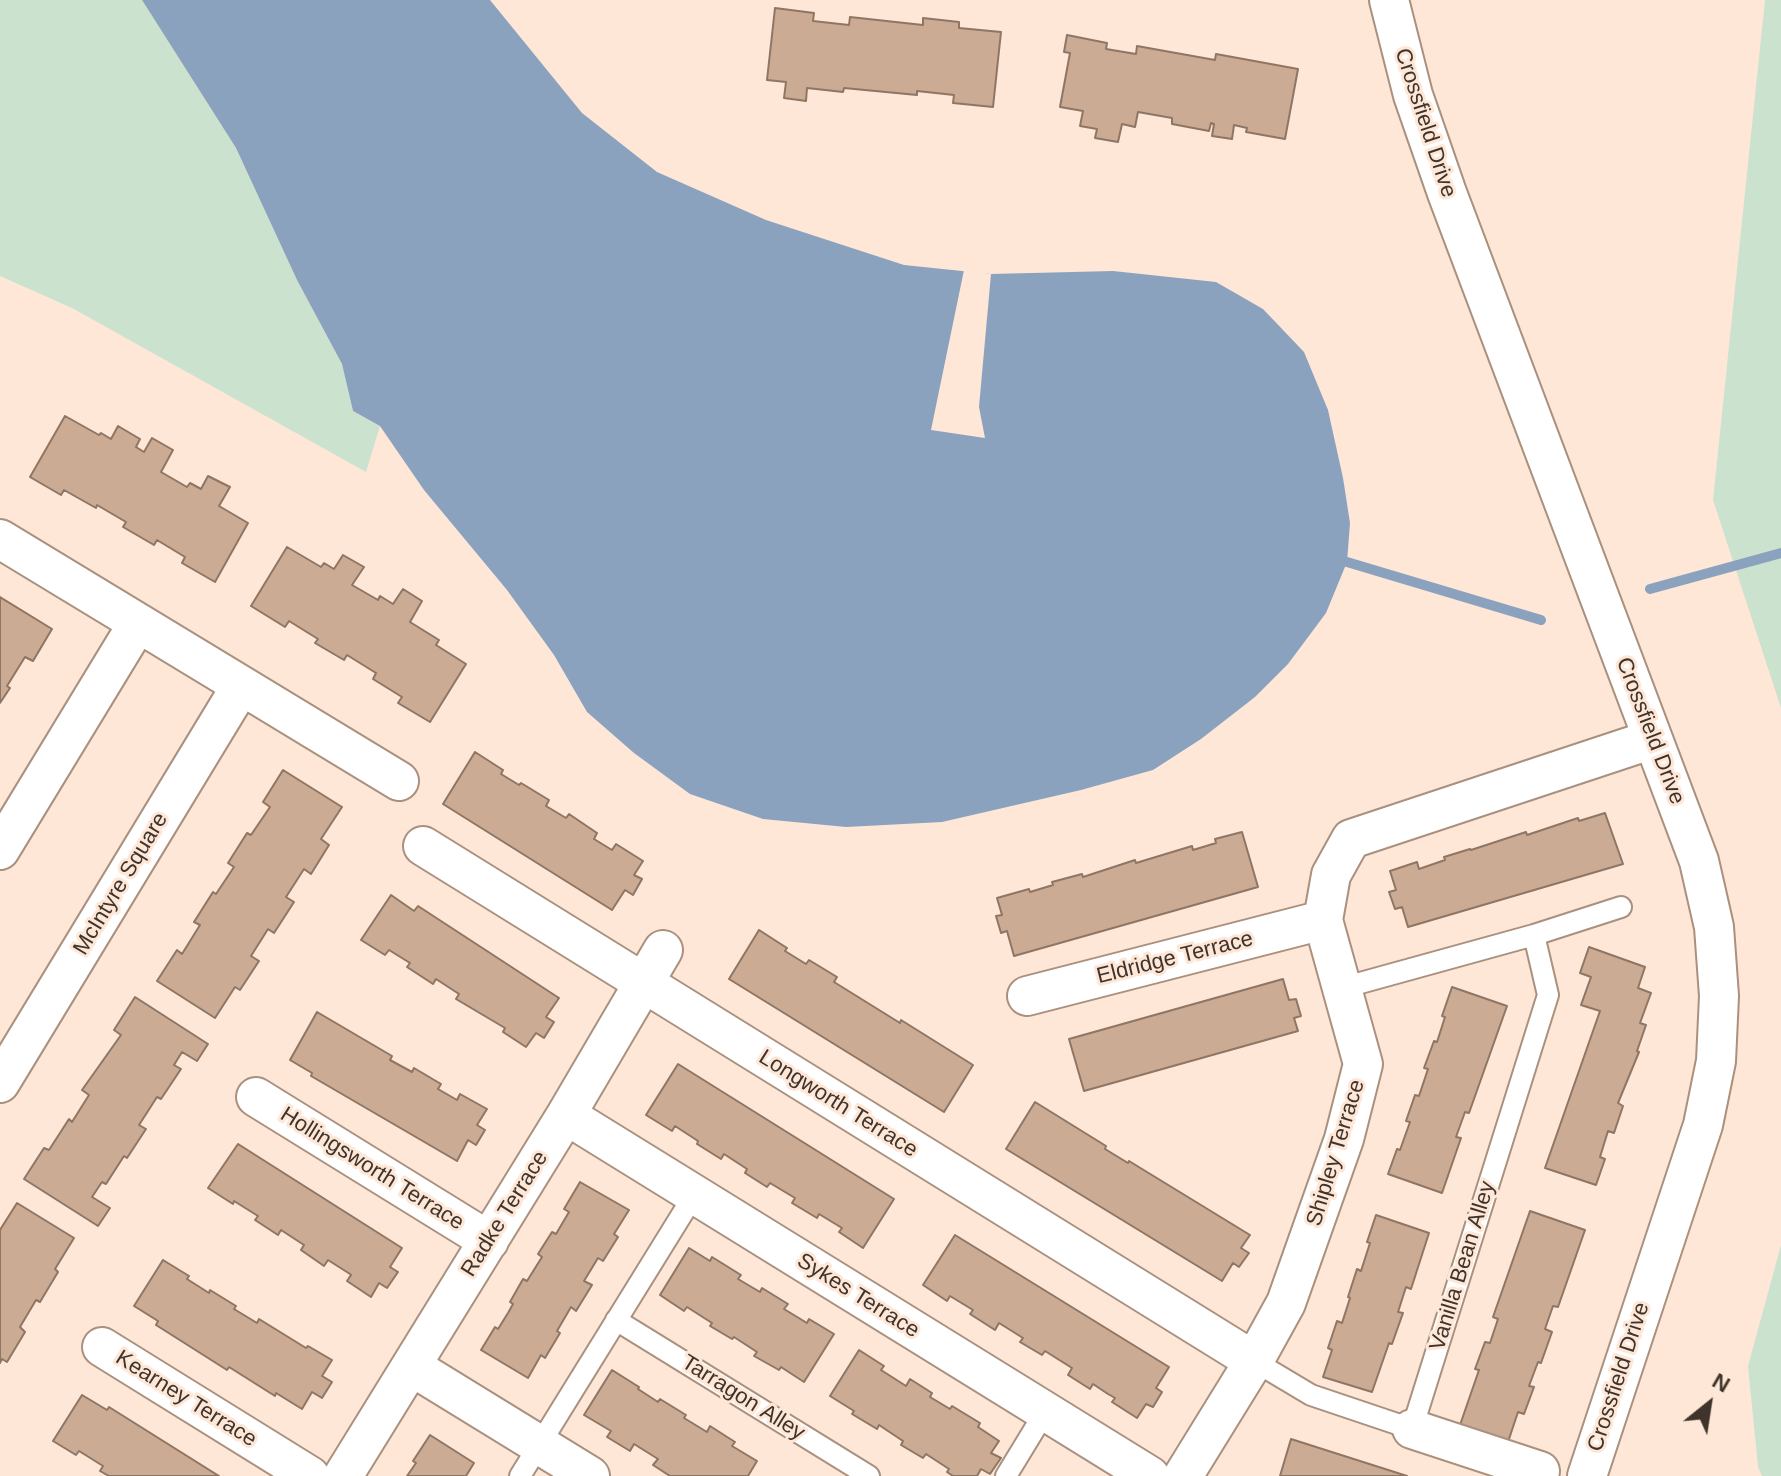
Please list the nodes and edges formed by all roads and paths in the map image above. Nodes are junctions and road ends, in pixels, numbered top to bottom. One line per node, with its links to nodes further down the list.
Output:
1 (1389, 0): 5 (street, Crossfield Drive)
2 (0, 539): 3 (street)
3 (138, 623): 4 (street); 8 (street)
4 (241, 686): 6 (street); 16 (street, McIntyre Square)
5 (1653, 739): 10 (street, Shipley Terrace); 36 (street, Crossfield Drive)
6 (399, 781)
7 (423, 846): 13 (street, Longworth Terrace)
8 (0, 850)
9 (1621, 907): 11 (lane)
10 (1323, 920): 14 (street, Shipley Terrace); 15 (street, Eldridge Terrace)
11 (1534, 935): 14 (lane); 26 (lane, Vanilla Bean Alley)
12 (663, 950): 13 (street, Radke Terrace)
13 (643, 983): 18 (street, Radke Terrace); 23 (street, Longworth Terrace)
14 (1342, 988): 23 (street, Shipley Terrace)
15 (1027, 996)
16 (0, 1083)
17 (256, 1097): 20 (street, Hollingsworth Terrace)
18 (566, 1115): 19 (street, Sykes Terrace); 20 (street, Radke Terrace)
19 (694, 1195): 21 (lane); 25 (street, Sykes Terrace)
20 (489, 1241): 24 (street, Radke Terrace)
21 (616, 1320): 27 (lane); 32 (lane, Tarragon Alley)
22 (102, 1347): 29 (street, Kearney Terrace)
23 (1254, 1361): 26 (lane); 35 (street, Shipley Terrace)
24 (411, 1366): 27 (street); 30 (street, Radke Terrace)
25 (1045, 1412): 33 (lane); 34 (street, Sykes Terrace)
26 (1412, 1429): 28 (street)
27 (530, 1460): 31 (street)
28 (1540, 1471)
29 (310, 1476)
30 (343, 1476)
31 (590, 1476)
32 (869, 1476)
33 (1006, 1476)
34 (1150, 1476)
35 (1183, 1476)
36 (1587, 1476)

